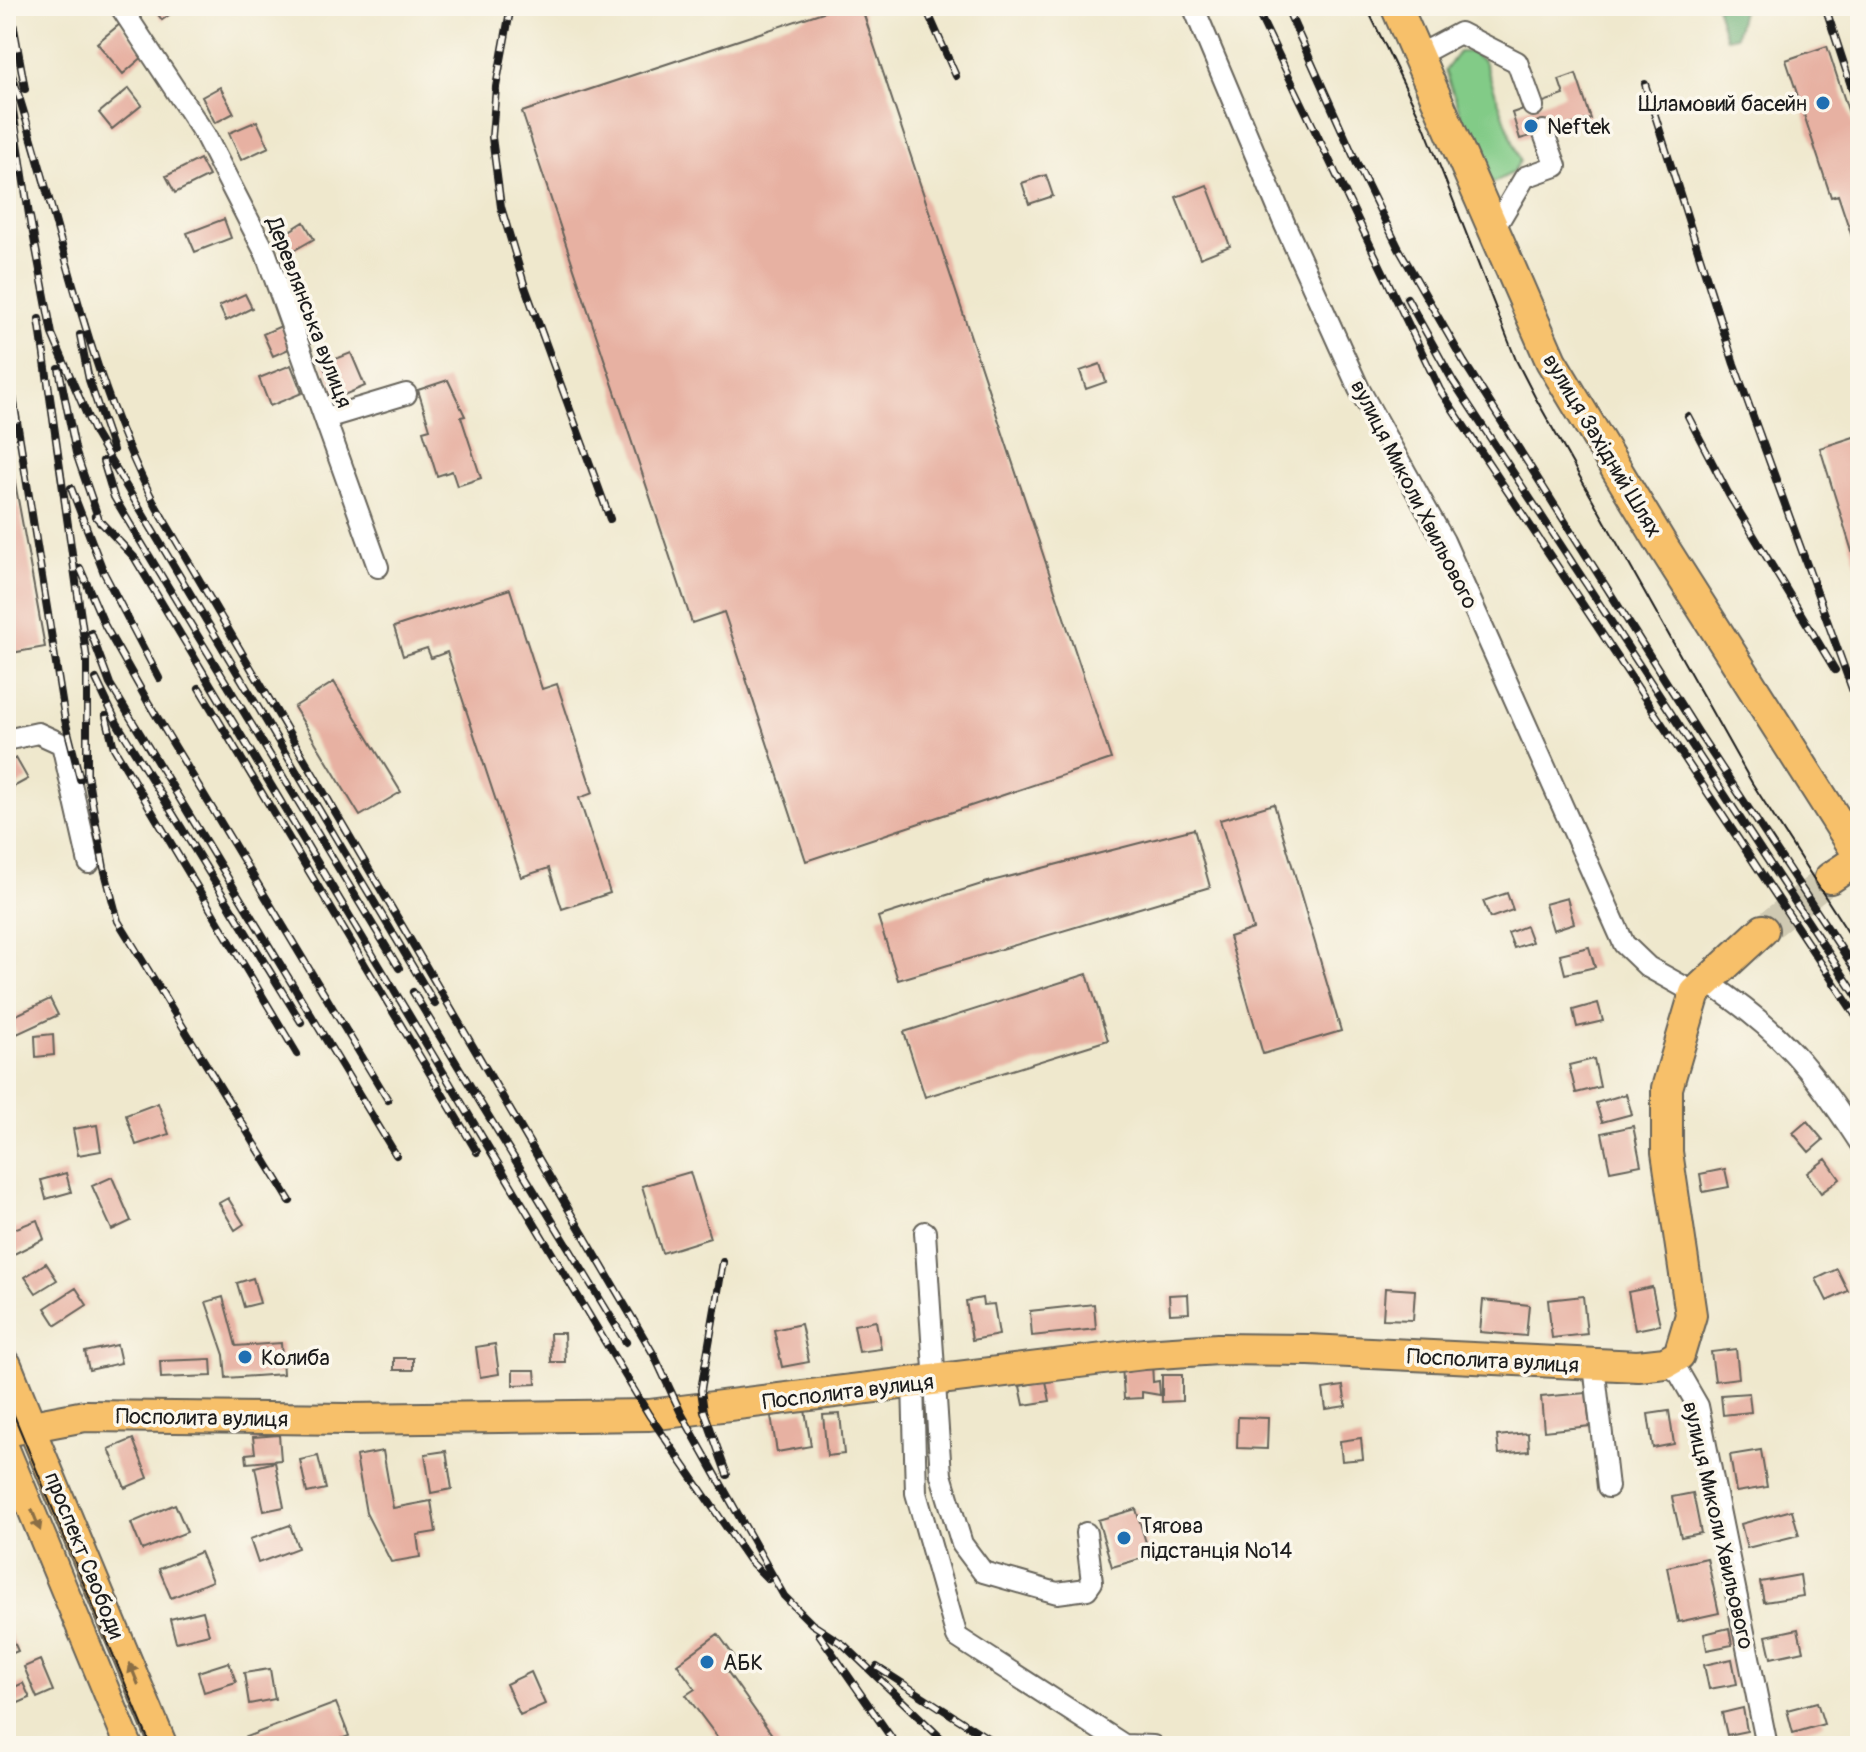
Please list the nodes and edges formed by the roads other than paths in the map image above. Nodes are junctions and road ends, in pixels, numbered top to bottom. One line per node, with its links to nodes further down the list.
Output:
1 (120, 6): 9 (street, Деревлянська вулиця)
2 (1193, 6): 16 (street, вулиця Миколи Хвильового)
3 (1396, 6): 4 (highway, вулиця Західний Шлях)
4 (1419, 55): 5 (street); 7 (highway, вулиця Західний Шлях)
5 (1533, 106)
6 (1543, 131): 7 (street)
7 (1493, 231): 12 (highway, вулиця Західний Шлях)
8 (406, 394): 9 (street)
9 (326, 418): 10 (street, Деревлянська вулиця)
10 (378, 567)
11 (6, 740): 13 (street)
12 (1860, 857): 14 (highway)
13 (89, 863)
14 (1830, 878)
15 (1763, 930): 16 (highway)
16 (1701, 987): 17 (street, вулиця Миколи Хвильового); 19 (highway)
17 (1860, 1143)
18 (925, 1232): 22 (street)
19 (1665, 1363): 21 (highway, Посполита вулиця); 30 (street, вулиця Миколи Хвильового)
20 (6, 1365): 23 (highway, проспект Свободи)
21 (1594, 1365): 22 (highway, Посполита вулиця); 25 (street)
22 (924, 1381): 23 (highway, Посполита вулиця); 26 (street); 29 (street)
23 (19, 1429): 28 (main road, проспект Свободи, one-way to 23)
24 (6, 1449): 27 (main road, проспект Свободи, one-way to 27)
25 (1608, 1487)
26 (1086, 1533)
27 (129, 1746)
28 (164, 1746)
29 (1153, 1746)
30 (1767, 1746)

